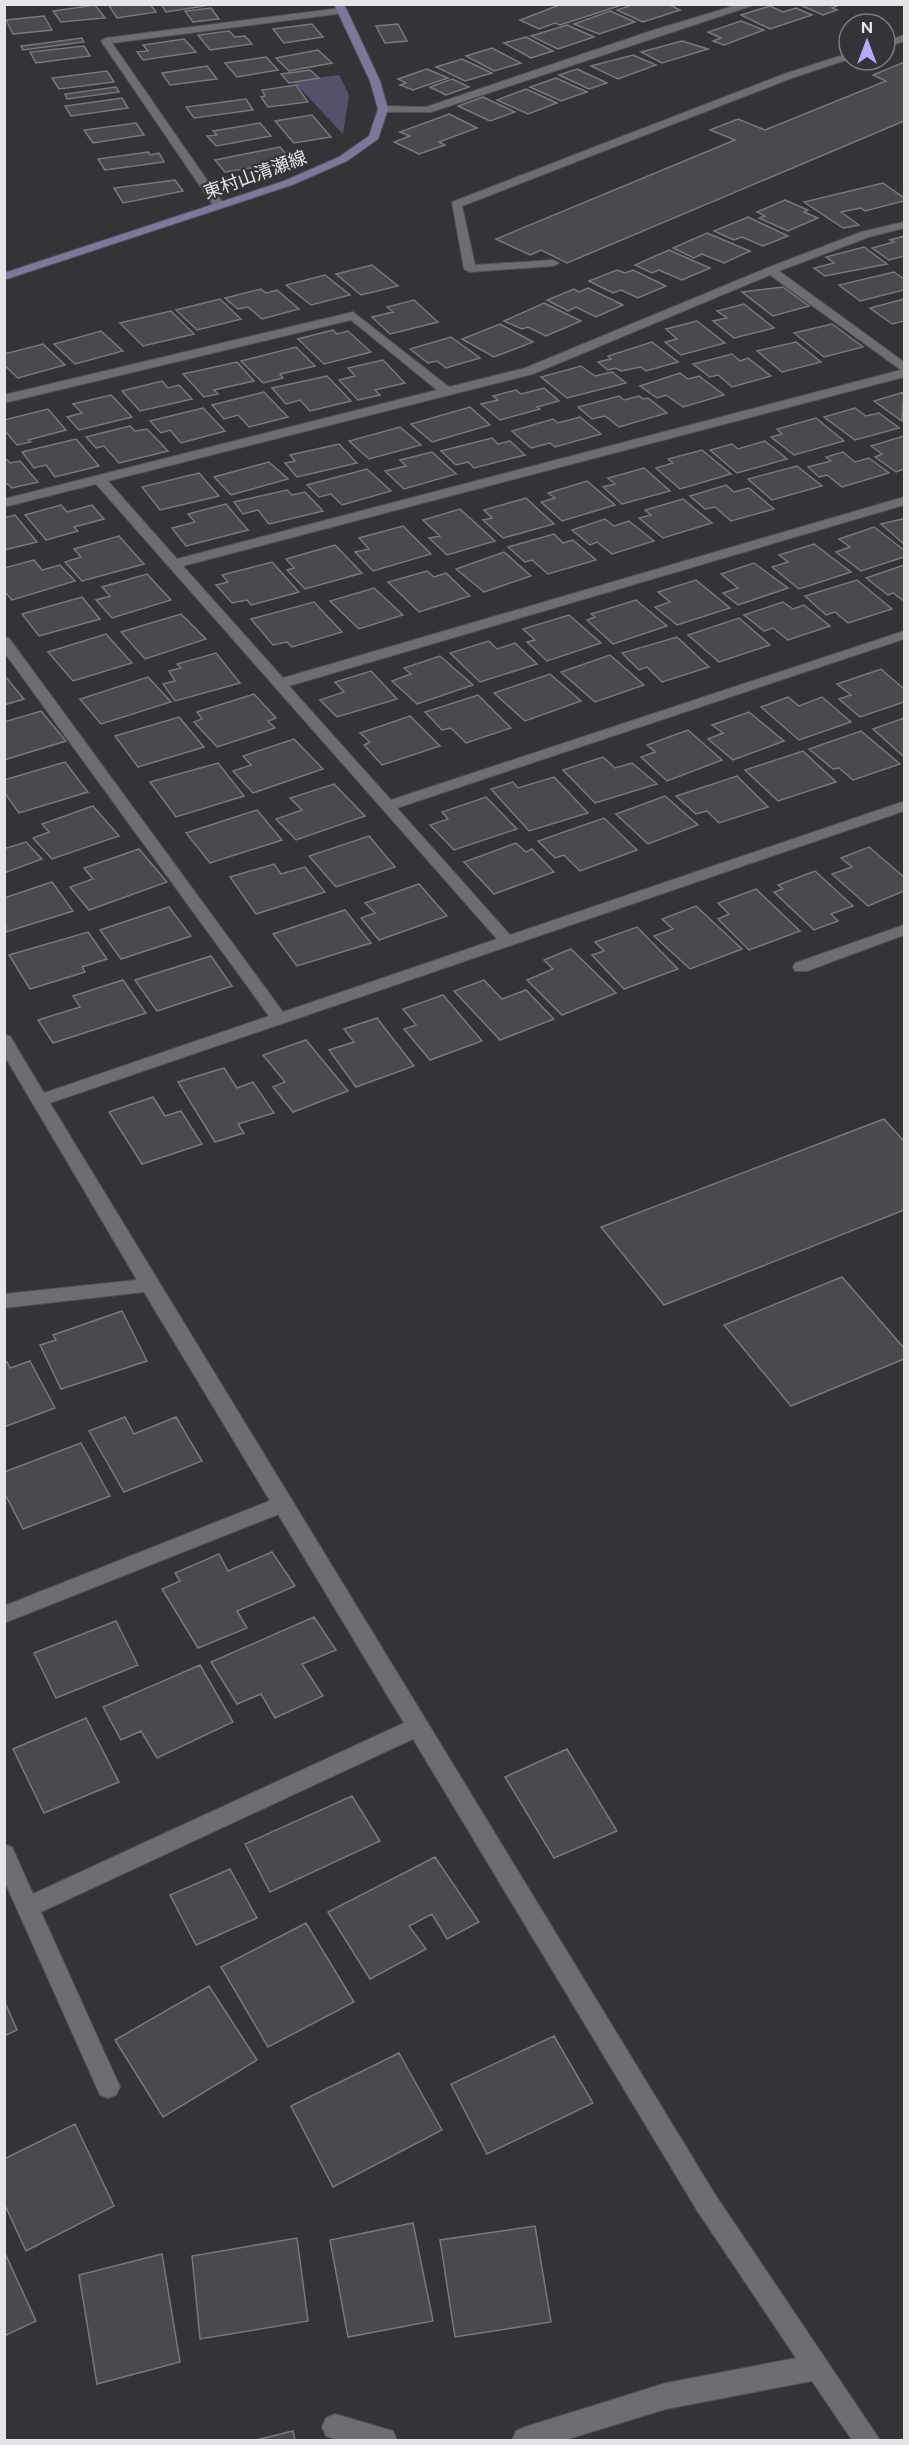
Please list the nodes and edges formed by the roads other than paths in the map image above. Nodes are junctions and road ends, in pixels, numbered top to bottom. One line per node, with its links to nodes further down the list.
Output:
1 (752, 4): 4 (street)
2 (340, 8): 4 (main road); 5 (street)
3 (837, 60): 7 (street)
4 (383, 109): 5 (main road, 東村山清瀬線)
5 (219, 206): 9 (main road, 東村山清瀬線)
6 (904, 225): 8 (street)
7 (553, 263)
8 (771, 270): 10 (street); 12 (street)
9 (4, 277)
10 (904, 367)
11 (904, 373): 17 (street)
12 (447, 392): 13 (street); 14 (street)
13 (4, 399)
14 (99, 479): 16 (street); 17 (street)
15 (904, 501): 20 (street)
16 (4, 503)
17 (173, 564): 20 (street)
18 (904, 635): 21 (street)
19 (4, 641): 26 (street)
20 (279, 684): 21 (street)
21 (387, 806): 24 (street)
22 (904, 806): 24 (street)
23 (904, 930): 25 (street)
24 (506, 940): 26 (street)
25 (801, 967)
26 (278, 1017): 28 (street)
27 (4, 1040): 28 (street)
28 (41, 1100): 29 (street)
29 (149, 1285): 30 (street); 31 (street)
30 (4, 1301)
31 (282, 1504): 32 (street); 33 (street)
32 (4, 1615)
33 (417, 1727): 35 (street); 37 (street)
34 (4, 1854): 35 (street)
35 (28, 1907): 36 (street)
36 (108, 2087)
37 (818, 2367): 40 (street); 41 (street)
38 (334, 2427): 39 (street)
39 (384, 2440)
40 (525, 2440)
41 (867, 2440)

